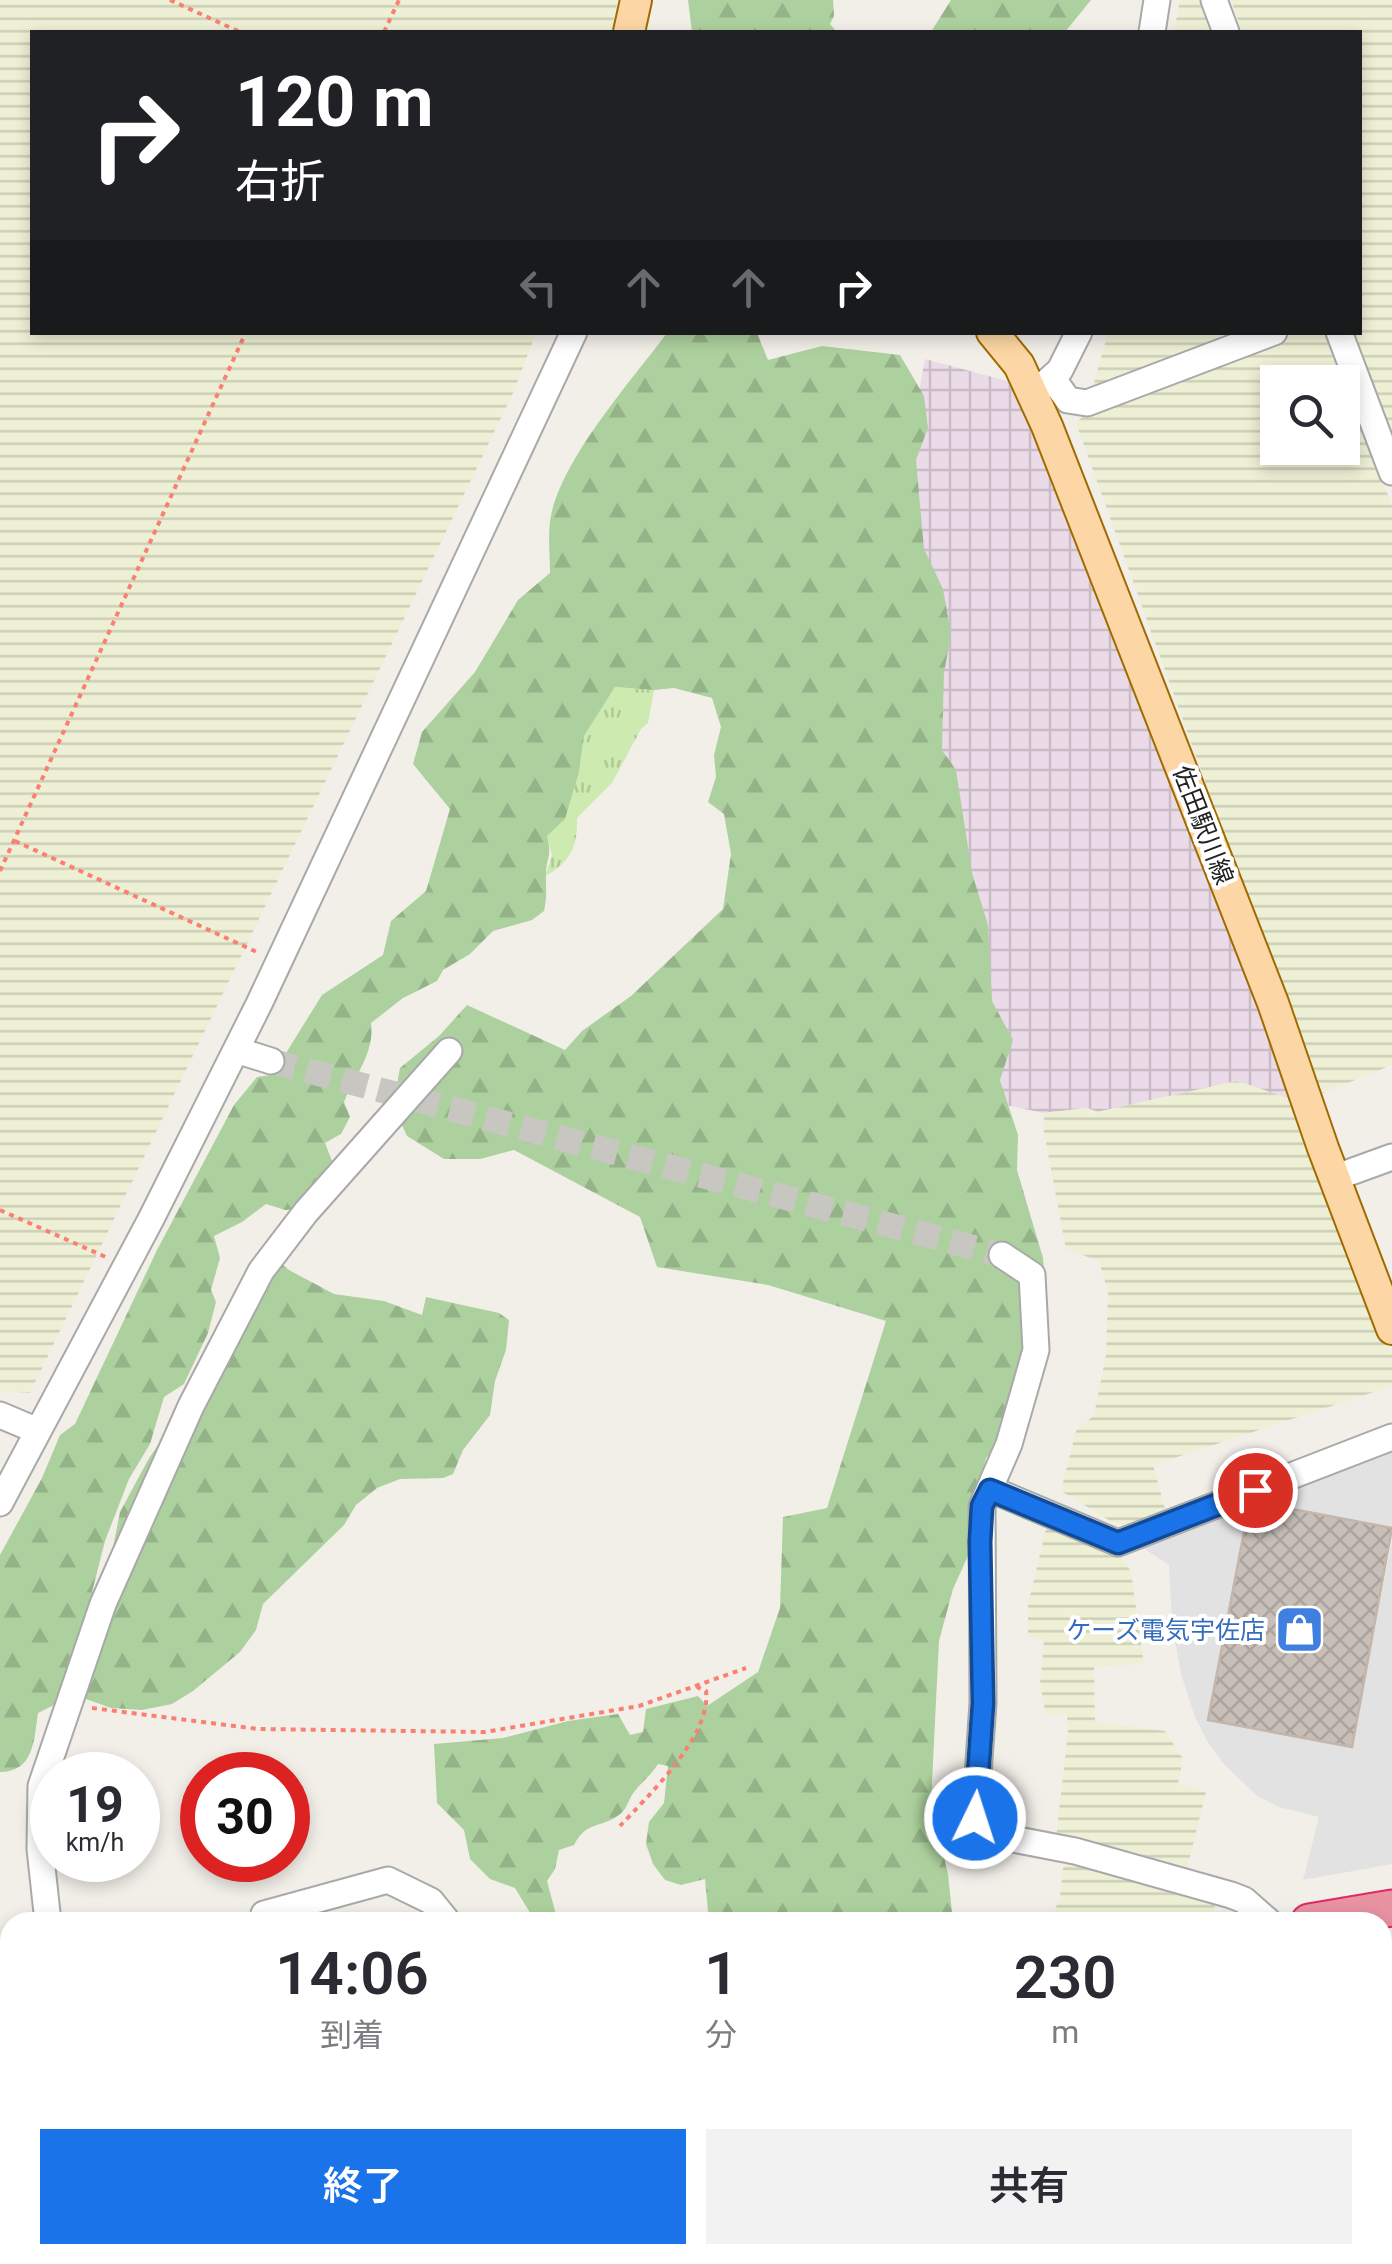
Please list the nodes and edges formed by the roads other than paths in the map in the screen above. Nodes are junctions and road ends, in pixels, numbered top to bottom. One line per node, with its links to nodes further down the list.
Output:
1 (636, 0): 4 (main road)
2 (1157, 0): 5 (street)
3 (1214, 0): 6 (street)
4 (629, 30)
5 (1152, 30)
6 (1225, 30)
7 (573, 335): 14 (street)
8 (995, 335): 12 (main road, 佐田駅川線)
9 (1078, 335): 12 (street)
10 (1266, 335): 12 (street)
11 (1341, 335): 13 (street)
12 (1043, 386): 18 (main road, 佐田駅川線)
13 (1392, 472)
14 (236, 1050): 16 (street); 22 (street)
15 (449, 1051): 26 (street)
16 (271, 1061)
17 (1392, 1157): 18 (street)
18 (1334, 1178): 20 (main road, 佐田駅川線)
19 (1002, 1255): 24 (street)
20 (1392, 1329)
21 (0, 1415): 22 (street)
22 (38, 1431): 25 (street)
23 (1392, 1437): 24 (street)
24 (990, 1490): 29 (street)
25 (0, 1503)
26 (47, 1912)
27 (271, 1912): 28 (street)
28 (440, 1912)
29 (1258, 1912)

